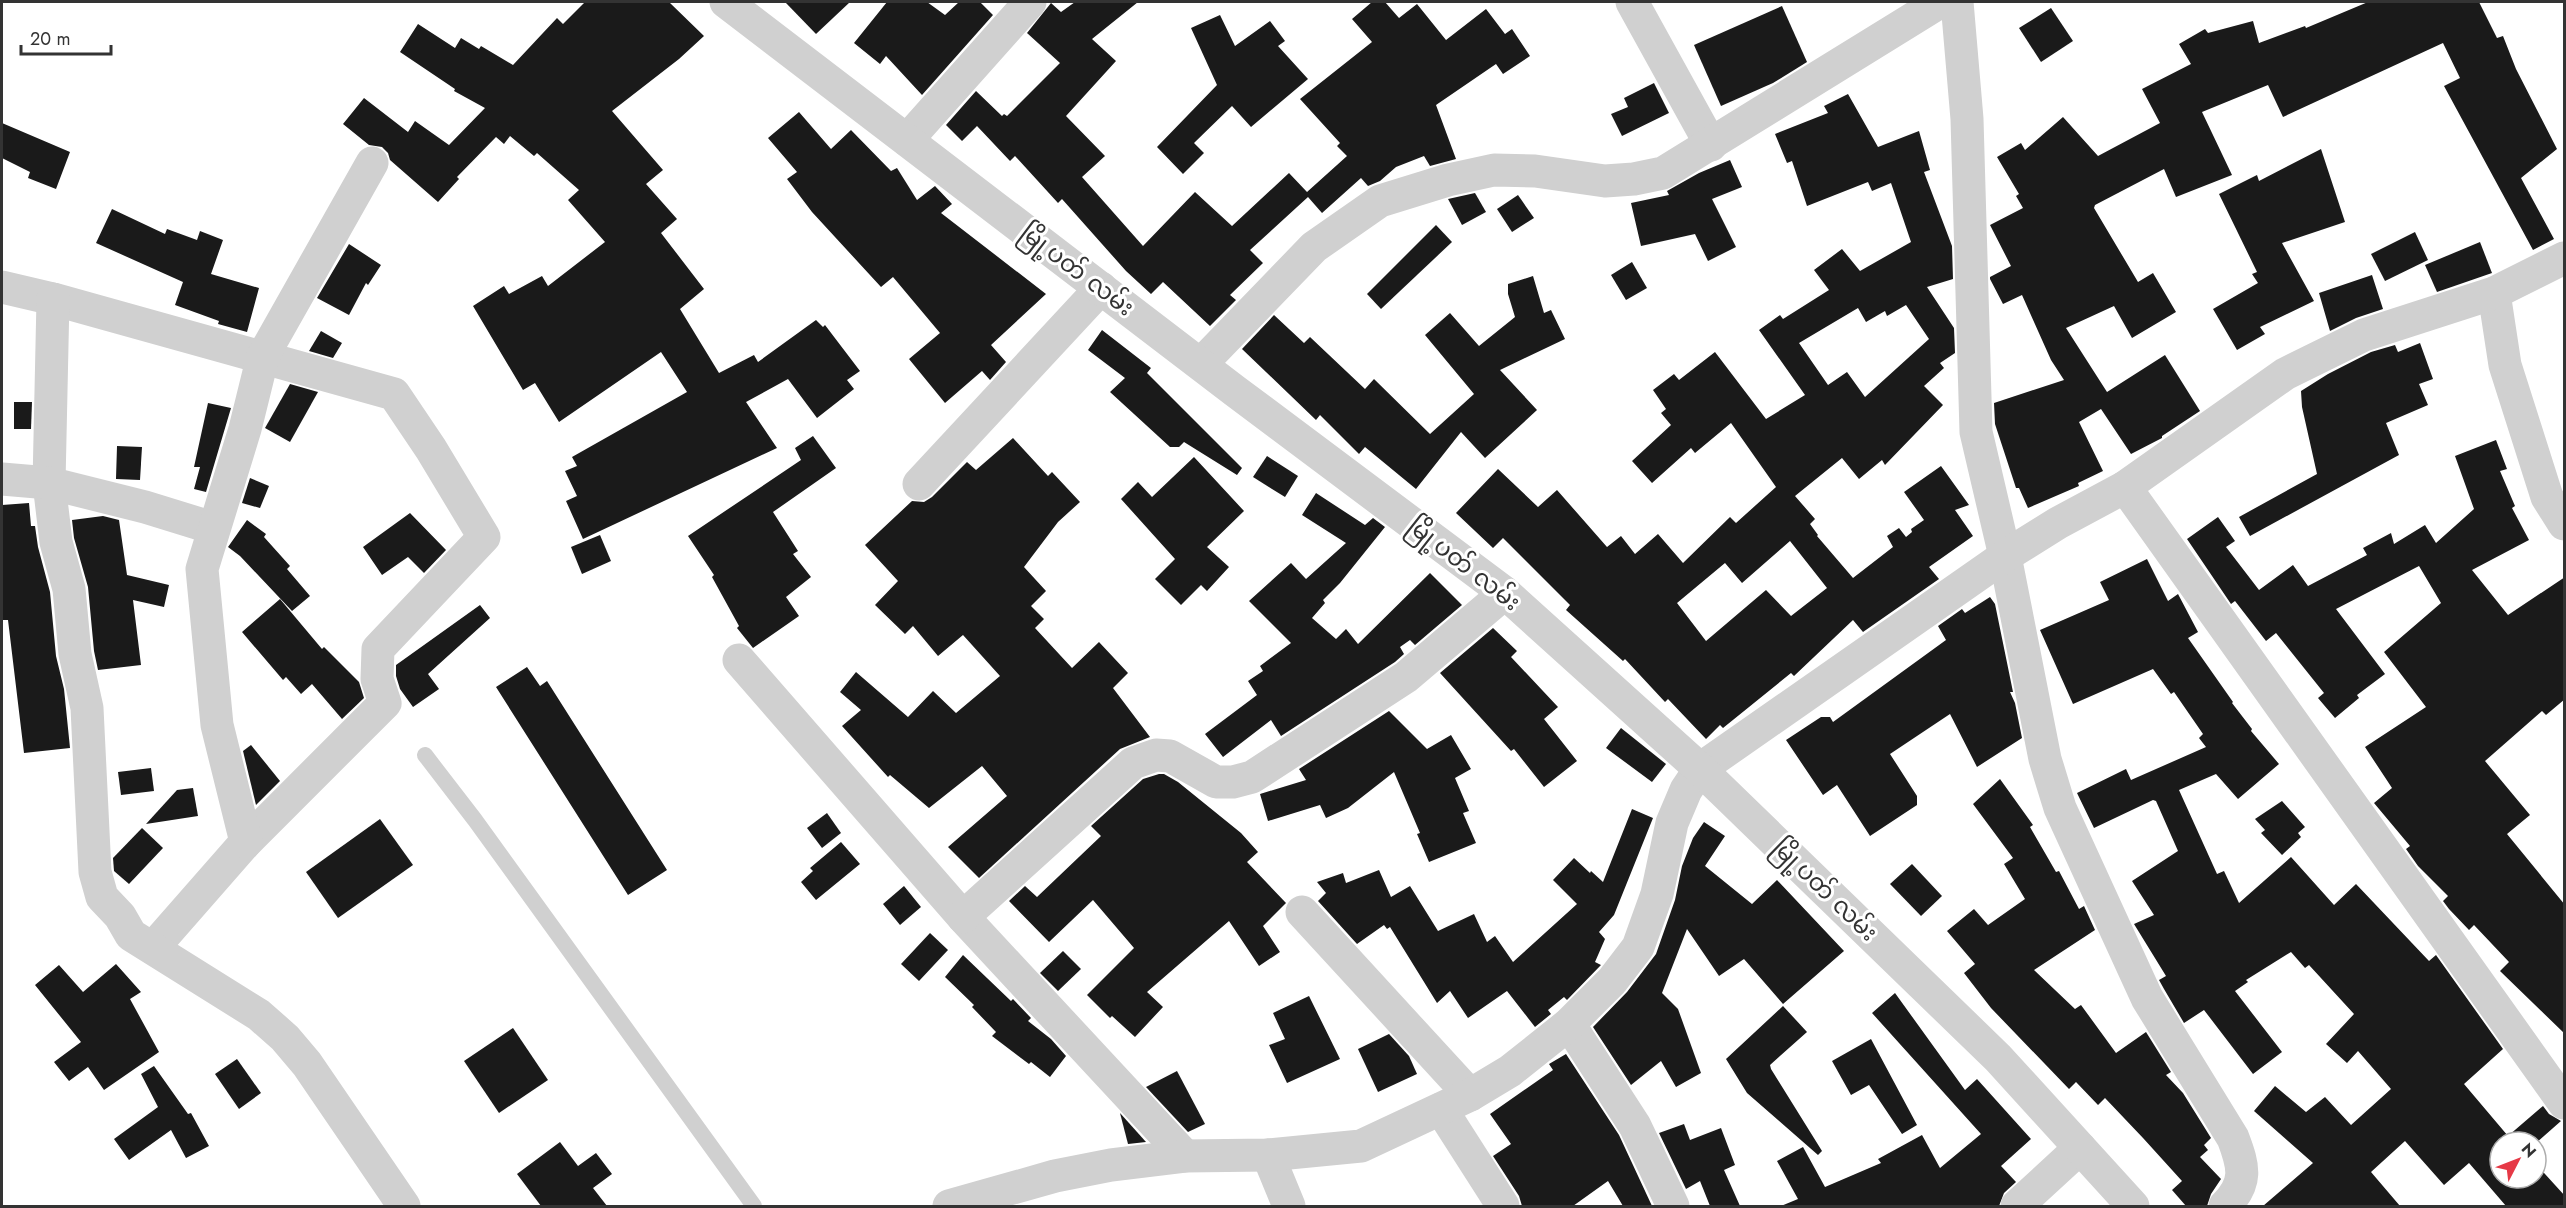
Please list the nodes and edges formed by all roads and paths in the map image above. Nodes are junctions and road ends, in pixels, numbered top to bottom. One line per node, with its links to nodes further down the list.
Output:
1 (726, 2): 6 (street, မြို့ပတ် လမ်း)
2 (1030, 2): 6 (street)
3 (1632, 2): 7 (street)
4 (1940, 2): 7 (street)
5 (1957, 2): 22 (street)
6 (907, 140): 11 (street, မြို့ပတ် လမ်း)
7 (1711, 145): 15 (street)
8 (372, 164): 14 (street)
9 (2565, 258): 12 (street)
10 (2, 287): 13 (street)
11 (1101, 288): 15 (street, မြို့ပတ် လမ်း); 18 (street)
12 (2494, 293): 19 (street); 20 (street)
13 (54, 299): 14 (street); 17 (street)
14 (263, 356): 21 (street); 27 (street)
15 (1201, 364): 23 (street, မြို့ပတ် လမ်း)
16 (2, 479): 17 (street)
17 (49, 483): 21 (street); 30 (street)
18 (920, 484)
19 (2125, 487): 22 (street); 33 (street)
20 (2565, 524)
21 (213, 528): 27 (street)
22 (2005, 556): 26 (street); 45 (street)
23 (1505, 593): 26 (street, မြို့ပတ် လမ်း); 29 (street)
24 (738, 660): 29 (street)
25 (425, 755): 38 (lane)
26 (1700, 769): 31 (street); 34 (street, မြို့ပတ် လမ်း)
27 (246, 842): 30 (street)
28 (1302, 912): 32 (street)
29 (963, 917): 36 (street)
30 (153, 948): 37 (street)
31 (1569, 1023): 32 (street); 42 (street)
32 (1455, 1102): 35 (street); 41 (street)
33 (2565, 1102)
34 (2080, 1148): 43 (street); 44 (street, မြို့ပတ် လမ်း)
35 (1268, 1155): 36 (street); 40 (street)
36 (1185, 1156): 39 (street)
37 (404, 1206)
38 (754, 1206)
39 (949, 1206)
40 (1289, 1206)
41 (1503, 1206)
42 (1673, 1206)
43 (2017, 1206)
44 (2133, 1206)
45 (2225, 1206)

